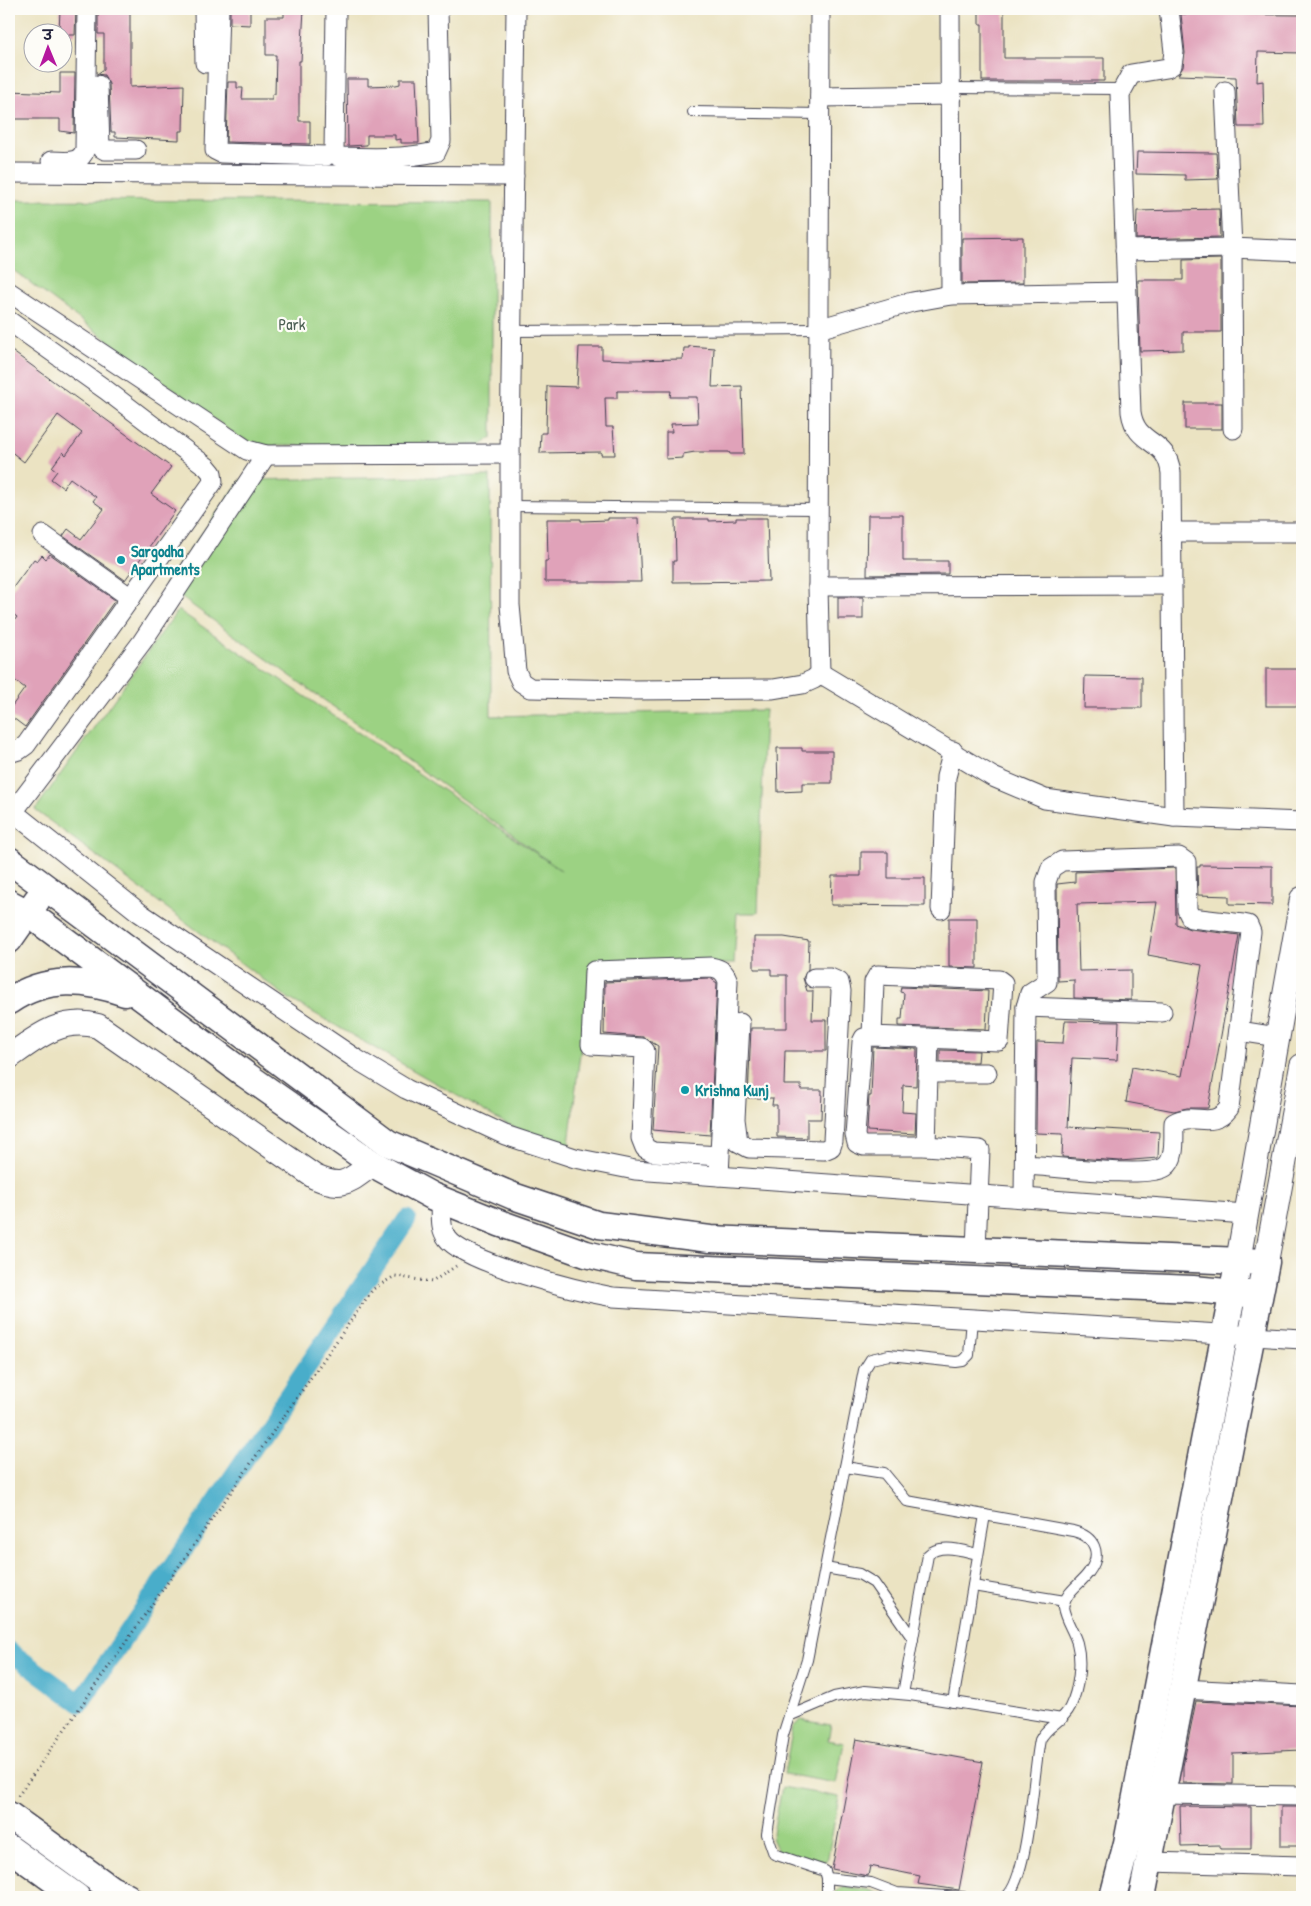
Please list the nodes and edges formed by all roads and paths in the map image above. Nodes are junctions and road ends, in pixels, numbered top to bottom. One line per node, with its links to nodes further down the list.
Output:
1 (87, 9): 19 (street)
2 (98, 9): 17 (street)
3 (204, 9): 21 (street)
4 (219, 9): 18 (street)
5 (327, 9): 18 (street)
6 (336, 9): 7 (street)
7 (438, 9)
8 (516, 9): 23 (street)
9 (820, 9): 15 (street)
10 (950, 9): 13 (street)
11 (1169, 9): 12 (street)
12 (1121, 89): 13 (lane); 25 (street)
13 (952, 91): 15 (street); 29 (street)
14 (1225, 91): 24 (street)
15 (820, 106): 16 (lane); 31 (street)
16 (693, 112)
17 (136, 150)
18 (326, 156): 22 (street)
19 (9, 161)
20 (9, 173): 21 (street)
21 (205, 174): 22 (street)
22 (326, 175): 23 (street)
23 (514, 176): 32 (street)
24 (1232, 248): 25 (street); 26 (street); 33 (street)
25 (1125, 250): 28 (street)
26 (1302, 251)
27 (9, 292): 35 (street)
28 (1126, 292): 29 (street); 38 (street)
29 (951, 294): 31 (street)
30 (9, 321): 43 (street)
31 (818, 329): 32 (lane); 37 (street)
32 (512, 331): 34 (street)
33 (1233, 429)
34 (510, 454): 35 (street); 36 (street)
35 (266, 455): 47 (street)
36 (510, 506): 37 (lane); 44 (street)
37 (818, 510): 42 (street)
38 (1171, 532): 39 (street); 41 (street)
39 (1302, 532)
40 (43, 535): 43 (street)
41 (1171, 585): 42 (street); 48 (street)
42 (818, 586): 44 (street)
43 (131, 598): 46 (street)
44 (820, 673): 45 (street)
45 (953, 752): 48 (street); 54 (street)
46 (9, 753)
47 (11, 810): 75 (street)
48 (1174, 817): 49 (street)
49 (1302, 822)
50 (13, 872): 51 (main road)
51 (46, 887): 53 (main road); 81 (main road)
52 (1302, 899): 64 (street)
53 (19, 908): 55 (main road); 57 (main road)
54 (942, 910)
55 (9, 940)
56 (814, 978): 71 (street)
57 (145, 1000): 58 (main road); 73 (main road)
58 (9, 1001)
59 (1026, 1007): 60 (street); 62 (street); 74 (street)
60 (1162, 1012)
61 (740, 1023): 71 (street)
62 (1239, 1031): 64 (street); 74 (street)
63 (872, 1036): 65 (street); 65 (street); 70 (street)
64 (1278, 1037): 80 (street)
65 (929, 1038): 68 (street)
66 (9, 1057): 73 (street)
67 (1302, 1066): 84 (street)
68 (928, 1073): 69 (street); 70 (street)
69 (987, 1073)
70 (926, 1146): 77 (street)
71 (743, 1147): 76 (street)
72 (720, 1156): 72 (street); 75 (street)
73 (373, 1164): 79 (main road)
74 (1026, 1165): 78 (street)
75 (720, 1176): 76 (street)
76 (741, 1178): 77 (street)
77 (978, 1195): 78 (street); 81 (street)
78 (1024, 1198): 80 (street)
79 (441, 1200): 85 (main road); 87 (street)
80 (1246, 1214): 82 (street)
81 (976, 1249): 82 (main road)
82 (1238, 1261): 84 (main road); 85 (main road)
83 (462, 1262): 106 (path)
84 (1266, 1262): 86 (main road)
85 (1233, 1293): 86 (main road); 88 (main road)
86 (1259, 1295): 89 (main road)
87 (972, 1319): 88 (street); 91 (lane)
88 (1223, 1335): 89 (street); 116 (main road)
89 (1251, 1337): 90 (street); 98 (main road)
90 (1302, 1339)
91 (845, 1467): 92 (lane); 94 (lane)
92 (985, 1515): 93 (lane); 96 (lane)
93 (978, 1554): 95 (lane); 97 (lane)
94 (825, 1568): 97 (lane); 102 (lane)
95 (973, 1586): 96 (lane); 101 (lane)
96 (1064, 1600): 103 (lane)
97 (913, 1639): 99 (lane)
98 (1181, 1689): 100 (street); 104 (main road)
99 (904, 1694): 101 (lane); 102 (lane)
100 (1302, 1694)
101 (954, 1702): 103 (lane)
102 (789, 1716): 110 (lane)
103 (1062, 1718): 115 (lane)
104 (1162, 1794): 105 (street); 108 (main road)
105 (1302, 1796)
106 (11, 1808): 112 (main road)
107 (9, 1848): 111 (main road)
108 (1148, 1862): 109 (street); 117 (main road)
109 (1302, 1866)
110 (828, 1878): 113 (lane); 114 (lane)
111 (77, 1897)
112 (127, 1897)
113 (827, 1897)
114 (963, 1897)
115 (1006, 1897)
116 (1113, 1897)
117 (1142, 1897)

